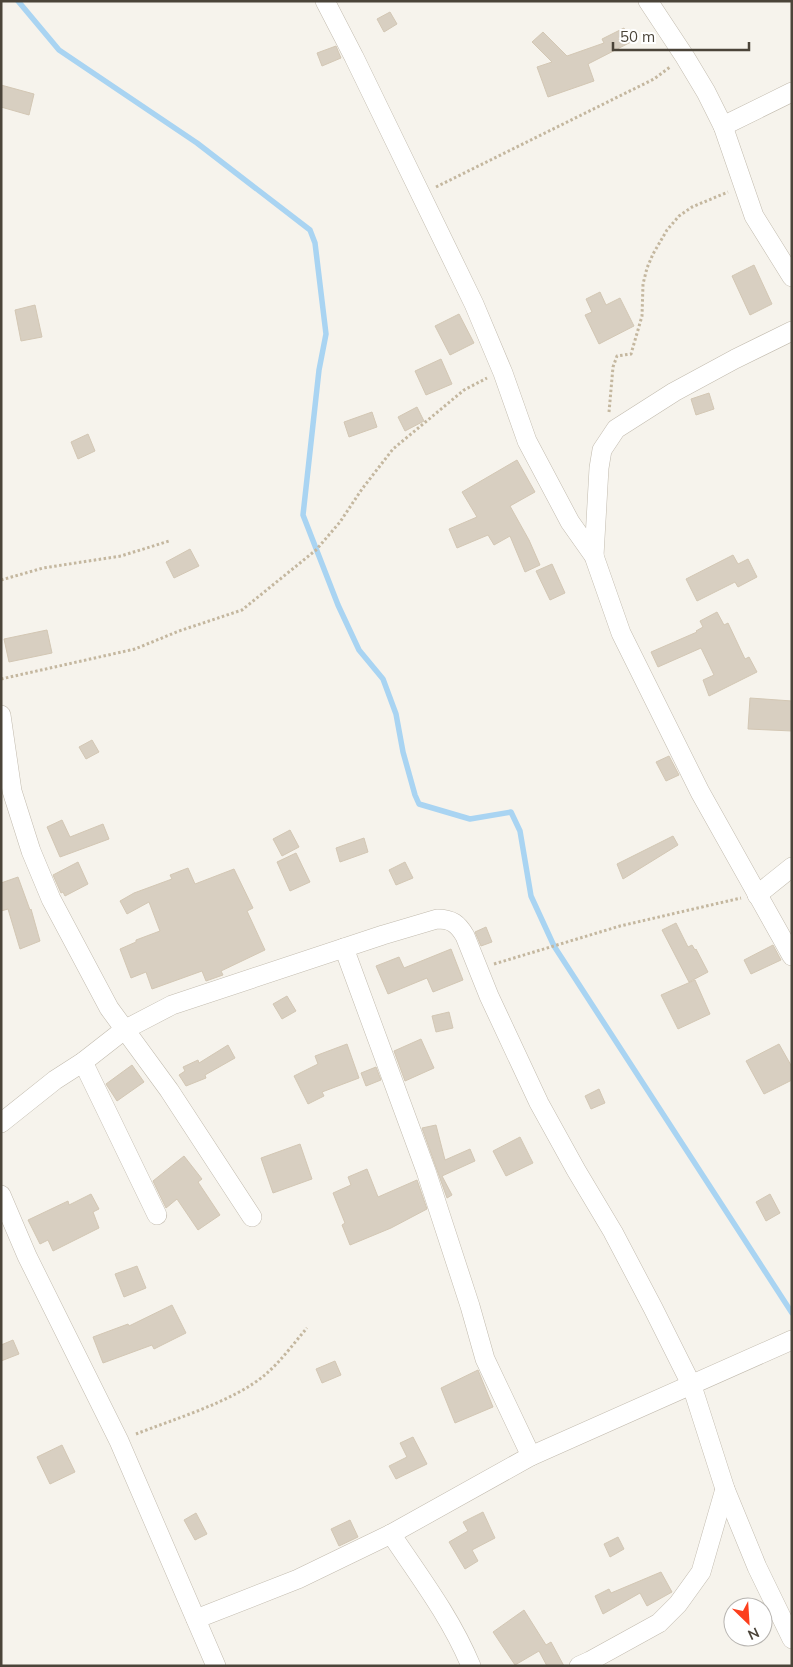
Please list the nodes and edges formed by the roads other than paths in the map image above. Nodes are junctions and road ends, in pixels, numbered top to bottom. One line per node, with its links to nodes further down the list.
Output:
1 (325, 1): 7 (street)
2 (648, 1): 4 (street)
3 (792, 92): 4 (street)
4 (723, 126): 5 (street)
5 (792, 277)
6 (792, 331): 7 (street)
7 (594, 556): 11 (street)
8 (1, 715): 9 (street)
9 (3, 742): 14 (street)
10 (792, 868): 11 (street)
11 (757, 895): 13 (street)
12 (344, 948): 14 (street); 21 (street); 22 (street)
13 (792, 956)
14 (124, 1030): 15 (street); 19 (street)
15 (83, 1062): 16 (street); 18 (street)
16 (1, 1123)
17 (1, 1195): 25 (street)
18 (157, 1215)
19 (252, 1217)
20 (792, 1340): 21 (street)
21 (692, 1386): 22 (street); 23 (street)
22 (531, 1456): 24 (street)
23 (725, 1489): 26 (street); 29 (street)
24 (391, 1534): 25 (street); 28 (street)
25 (196, 1619): 27 (street)
26 (792, 1639)
27 (216, 1666)
28 (472, 1666)
29 (579, 1666)

